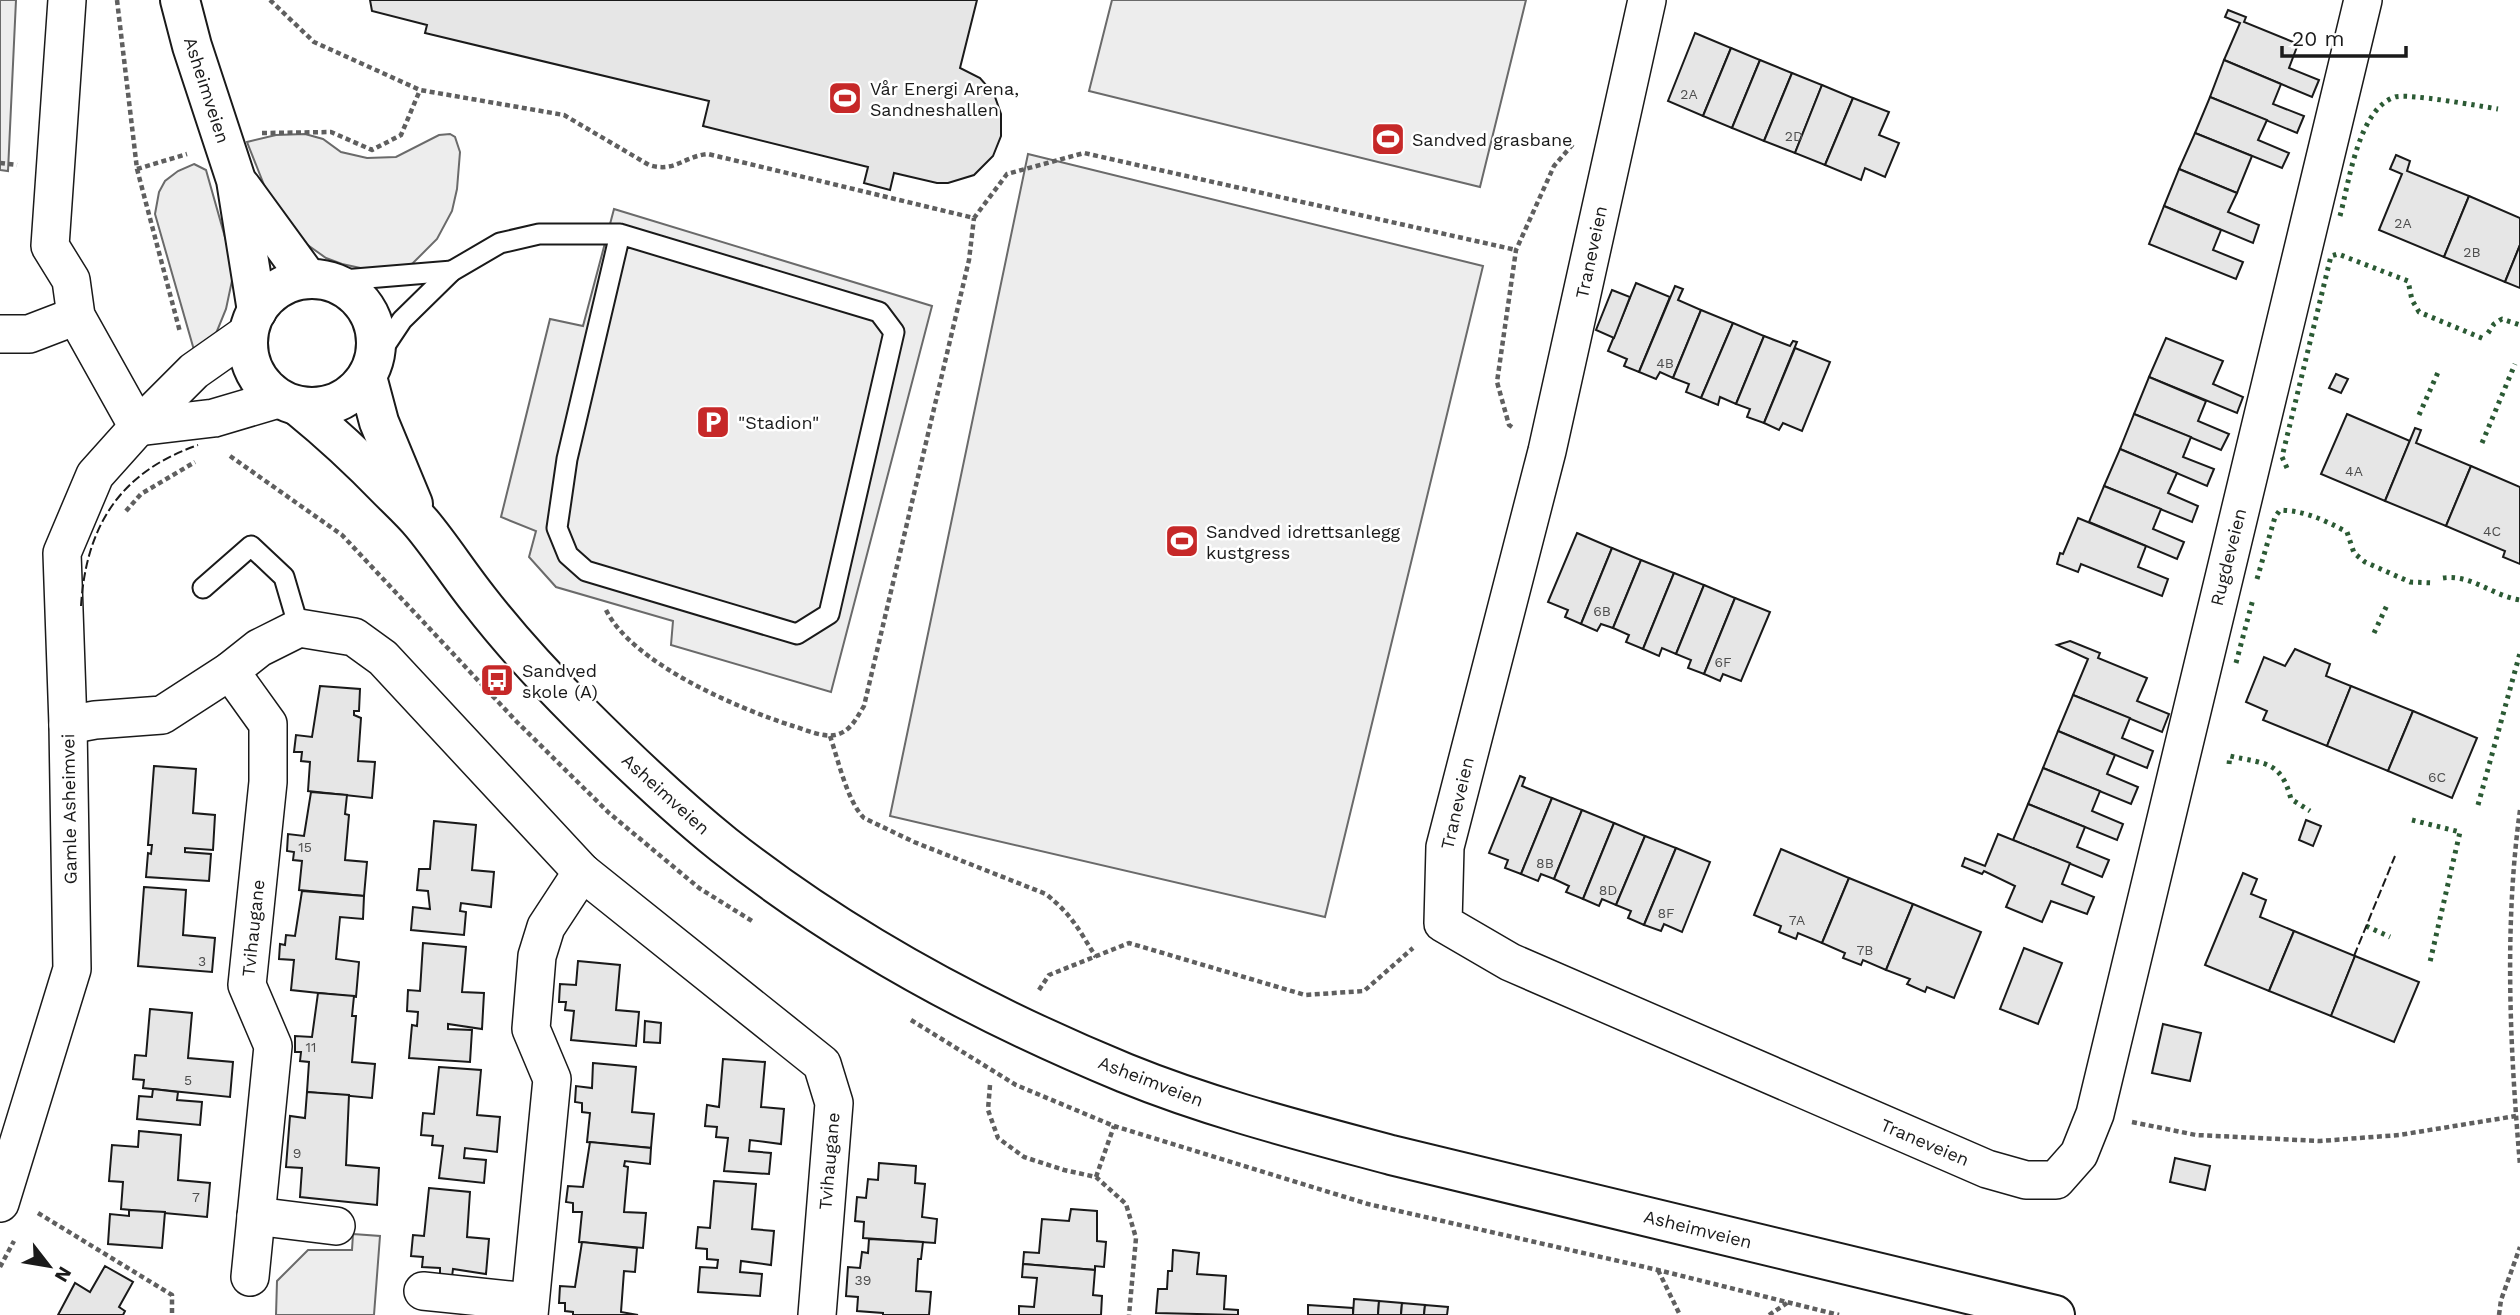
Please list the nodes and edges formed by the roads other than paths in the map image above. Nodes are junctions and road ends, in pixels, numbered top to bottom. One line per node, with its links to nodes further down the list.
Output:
1 (67, 0): 9 (street)
2 (180, 0): 5 (main road, Asheimveien)
3 (1647, 0): 21 (street, Traneveien)
4 (2363, 0): 21 (street, Rugdeveien)
5 (236, 180): 8 (main road, Asheimveien); 10 (main road, Asheimveien)
6 (620, 234): 6 (lane); 7 (lane)
7 (452, 271): 8 (lane); 12 (lane)
8 (319, 280): 10 (main road); 12 (main road)
9 (76, 316): 11 (street); 14 (street)
10 (252, 322): 13 (main road); 14 (street, Gamle Asheimvei)
11 (0, 334)
12 (370, 371): 13 (main road); 15 (main road, Asheimveien)
13 (288, 403): 14 (street); 15 (main road, Asheimveien)
14 (138, 427): 19 (street, Gamle Asheimvei)
15 (421, 522): 29 (main road, Asheimveien)
16 (203, 588): 17 (lane)
17 (299, 628): 18 (street); 20 (street, Tvihaugane)
18 (230, 671): 19 (street); 23 (street, Tvihaugane)
19 (68, 725): 22 (street, Gamle Asheimvei)
20 (582, 872): 27 (street); 28 (street, Tvihaugane)
21 (2095, 1114)
22 (15, 1206)
23 (256, 1216): 24 (street); 25 (street, Tvihaugane)
24 (336, 1226)
25 (250, 1277)
26 (423, 1291): 27 (street)
27 (529, 1309)
28 (817, 1315)
29 (2055, 1315)

